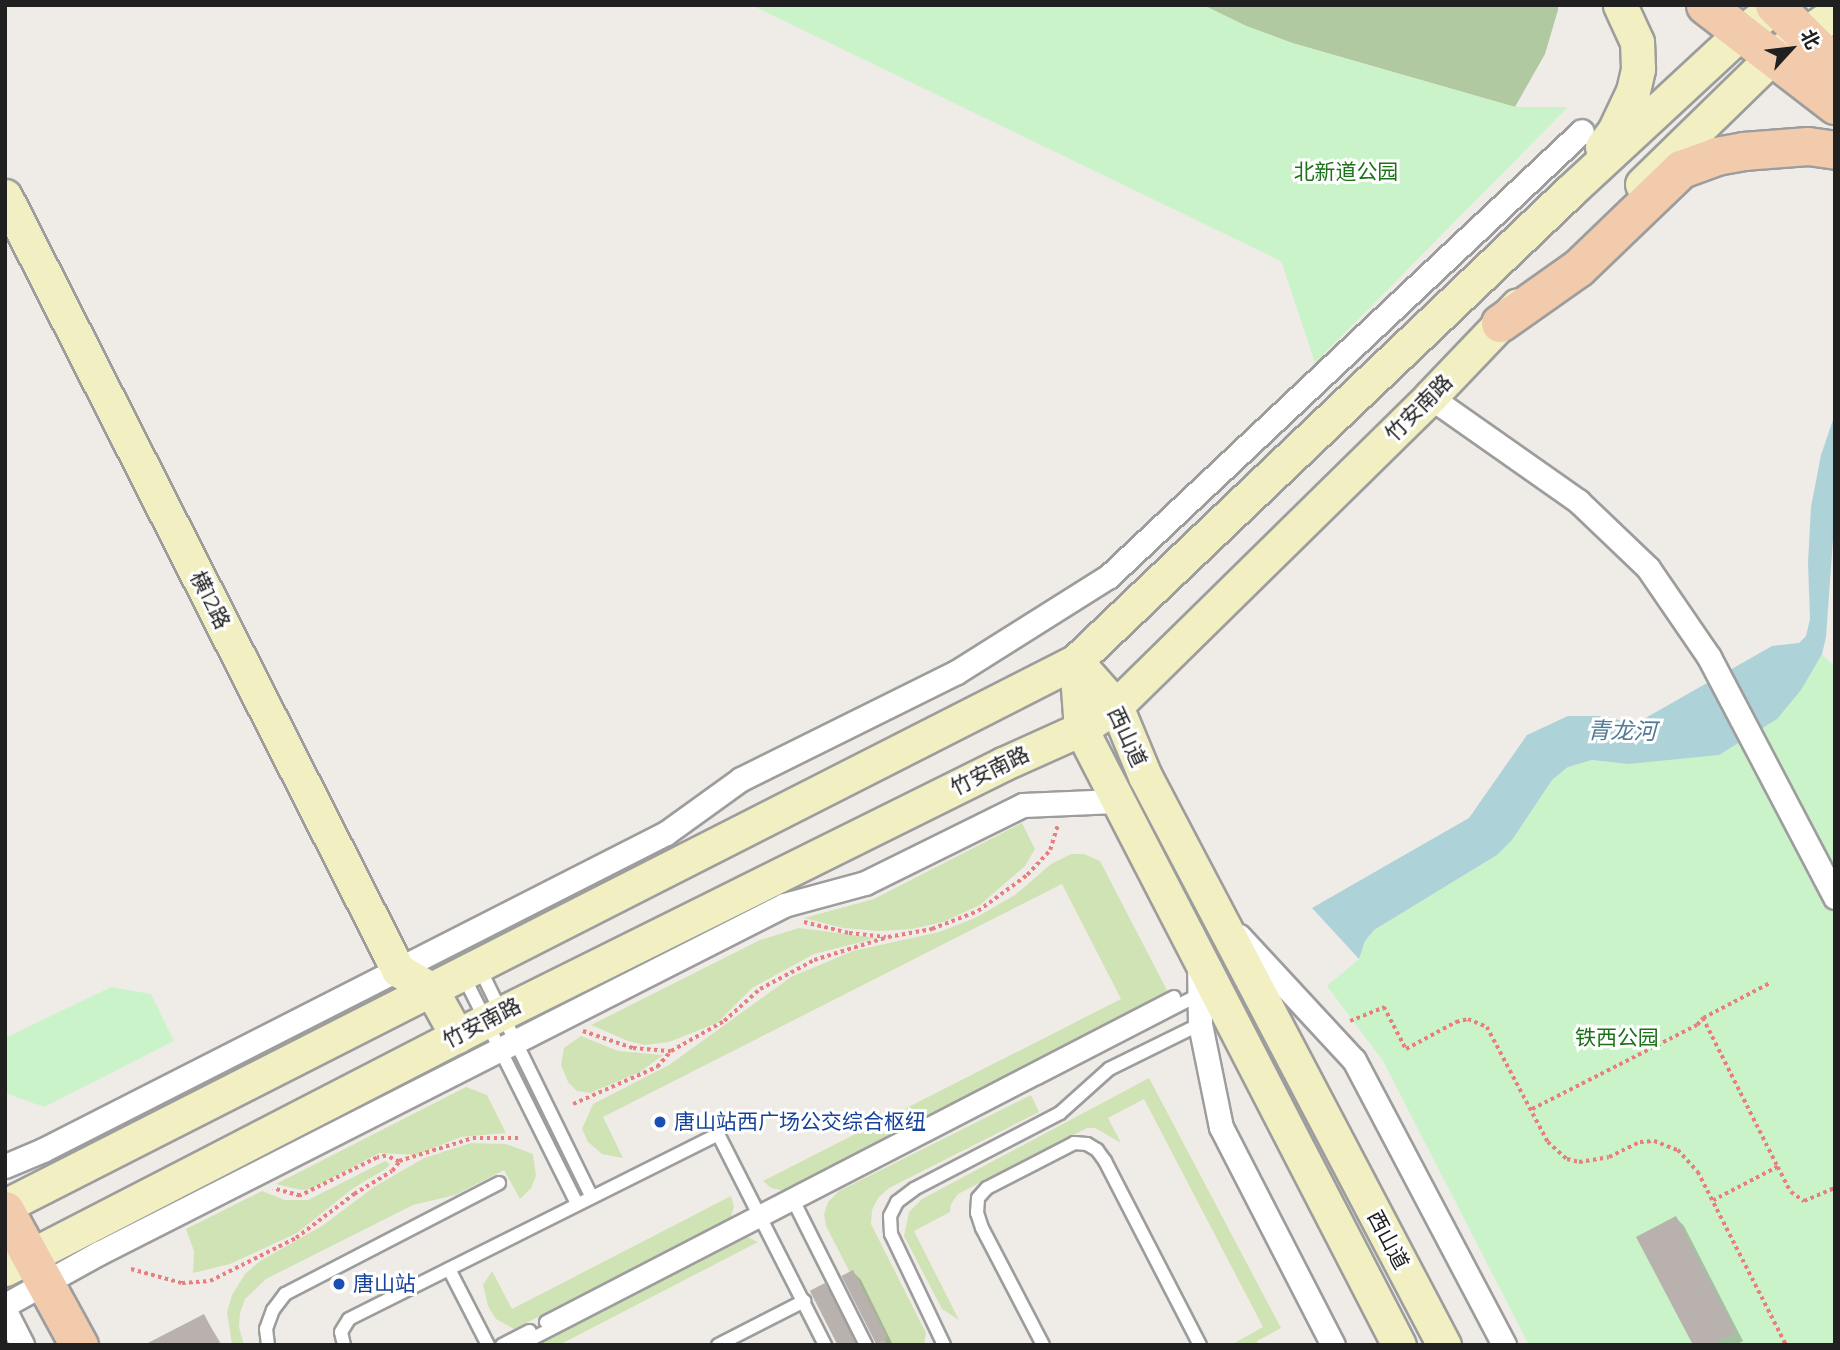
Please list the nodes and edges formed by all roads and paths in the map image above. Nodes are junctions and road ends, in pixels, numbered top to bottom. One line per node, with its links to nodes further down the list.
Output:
1 (1620, 5): 12 (main road)
2 (1705, 5): 5 (main road)
3 (1775, 6): 5 (main road); 6 (main road)
4 (1835, 13): 6 (main road, 竹安南路)
5 (1741, 33): 7 (main road); 12 (main road)
6 (1803, 34): 7 (main road, 竹安南路); 8 (main road)
7 (1773, 56): 9 (main road); 14 (main road, 竹安南路)
8 (1835, 65)
9 (1835, 105)
10 (1582, 131): 27 (street)
11 (1835, 150): 14 (main road)
12 (1569, 192): 16 (main road)
13 (5, 196): 27 (main road, 横12路)
14 (1500, 323): 15 (main road, 竹安南路)
15 (1430, 397): 17 (main road, 竹安南路); 21 (street)
16 (1076, 661): 17 (main road, 西山道); 18 (main road, 西山道); 26 (main road)
17 (1116, 706): 18 (main road, 竹安南路); 22 (main road, 西山道)
18 (1081, 729): 19 (main road, 西山道); 34 (main road, 竹安南路)
19 (1116, 801): 25 (main road, 西山道); 34 (street)
20 (1060, 815): 24 (path)
21 (1835, 897)
22 (1213, 907): 75 (main road, 西山道); 76 (street)
23 (792, 919): 24 (path)
24 (888, 937): 38 (path)
25 (1199, 957): 30 (street); 74 (main road, 西山道)
26 (482, 963): 29 (main road); 34 (main road); 34 (lane)
27 (398, 970): 29 (main road); 43 (street)
28 (1770, 983): 32 (path)
29 (431, 989): 37 (main road); 52 (main road)
30 (1198, 995): 35 (street); 49 (lane)
31 (1174, 997): 49 (lane)
32 (1703, 1018): 40 (path); 44 (path)
33 (1350, 1021): 40 (path)
34 (507, 1024): 37 (main road, 竹安南路); 48 (lane); 51 (lane); 54 (street)
35 (1200, 1024): 70 (lane); 73 (street)
36 (575, 1027): 38 (path)
37 (457, 1036): 54 (main road, 竹安南路)
38 (671, 1051): 39 (path)
39 (573, 1104)
40 (1532, 1109): 50 (path)
41 (519, 1138): 42 (path)
42 (399, 1161): 46 (path); 55 (path)
43 (5, 1166)
44 (1778, 1167): 47 (path); 50 (path)
45 (499, 1183): 62 (lane)
46 (271, 1188)
47 (1835, 1188)
48 (591, 1196): 51 (lane); 53 (lane)
49 (794, 1200): 53 (lane); 69 (lane)
50 (1713, 1201): 77 (path)
51 (578, 1204): 56 (lane)
52 (5, 1208): 54 (main road)
53 (762, 1217): 57 (lane); 65 (lane); 66 (lane)
54 (28, 1268): 58 (street); 61 (main road)
55 (131, 1269)
56 (449, 1269): 63 (lane); 64 (lane)
57 (804, 1301): 67 (lane); 68 (lane)
58 (5, 1306)
59 (5, 1311): 60 (street)
60 (22, 1345)
61 (79, 1345)
62 (268, 1345)
63 (344, 1345)
64 (488, 1345)
65 (502, 1345)
66 (520, 1345)
67 (718, 1345)
68 (825, 1345)
69 (866, 1345)
70 (944, 1345)
71 (1042, 1345): 72 (lane)
72 (1200, 1345)
73 (1333, 1345)
74 (1399, 1345)
75 (1444, 1345)
76 (1504, 1345)
77 (1786, 1345)

